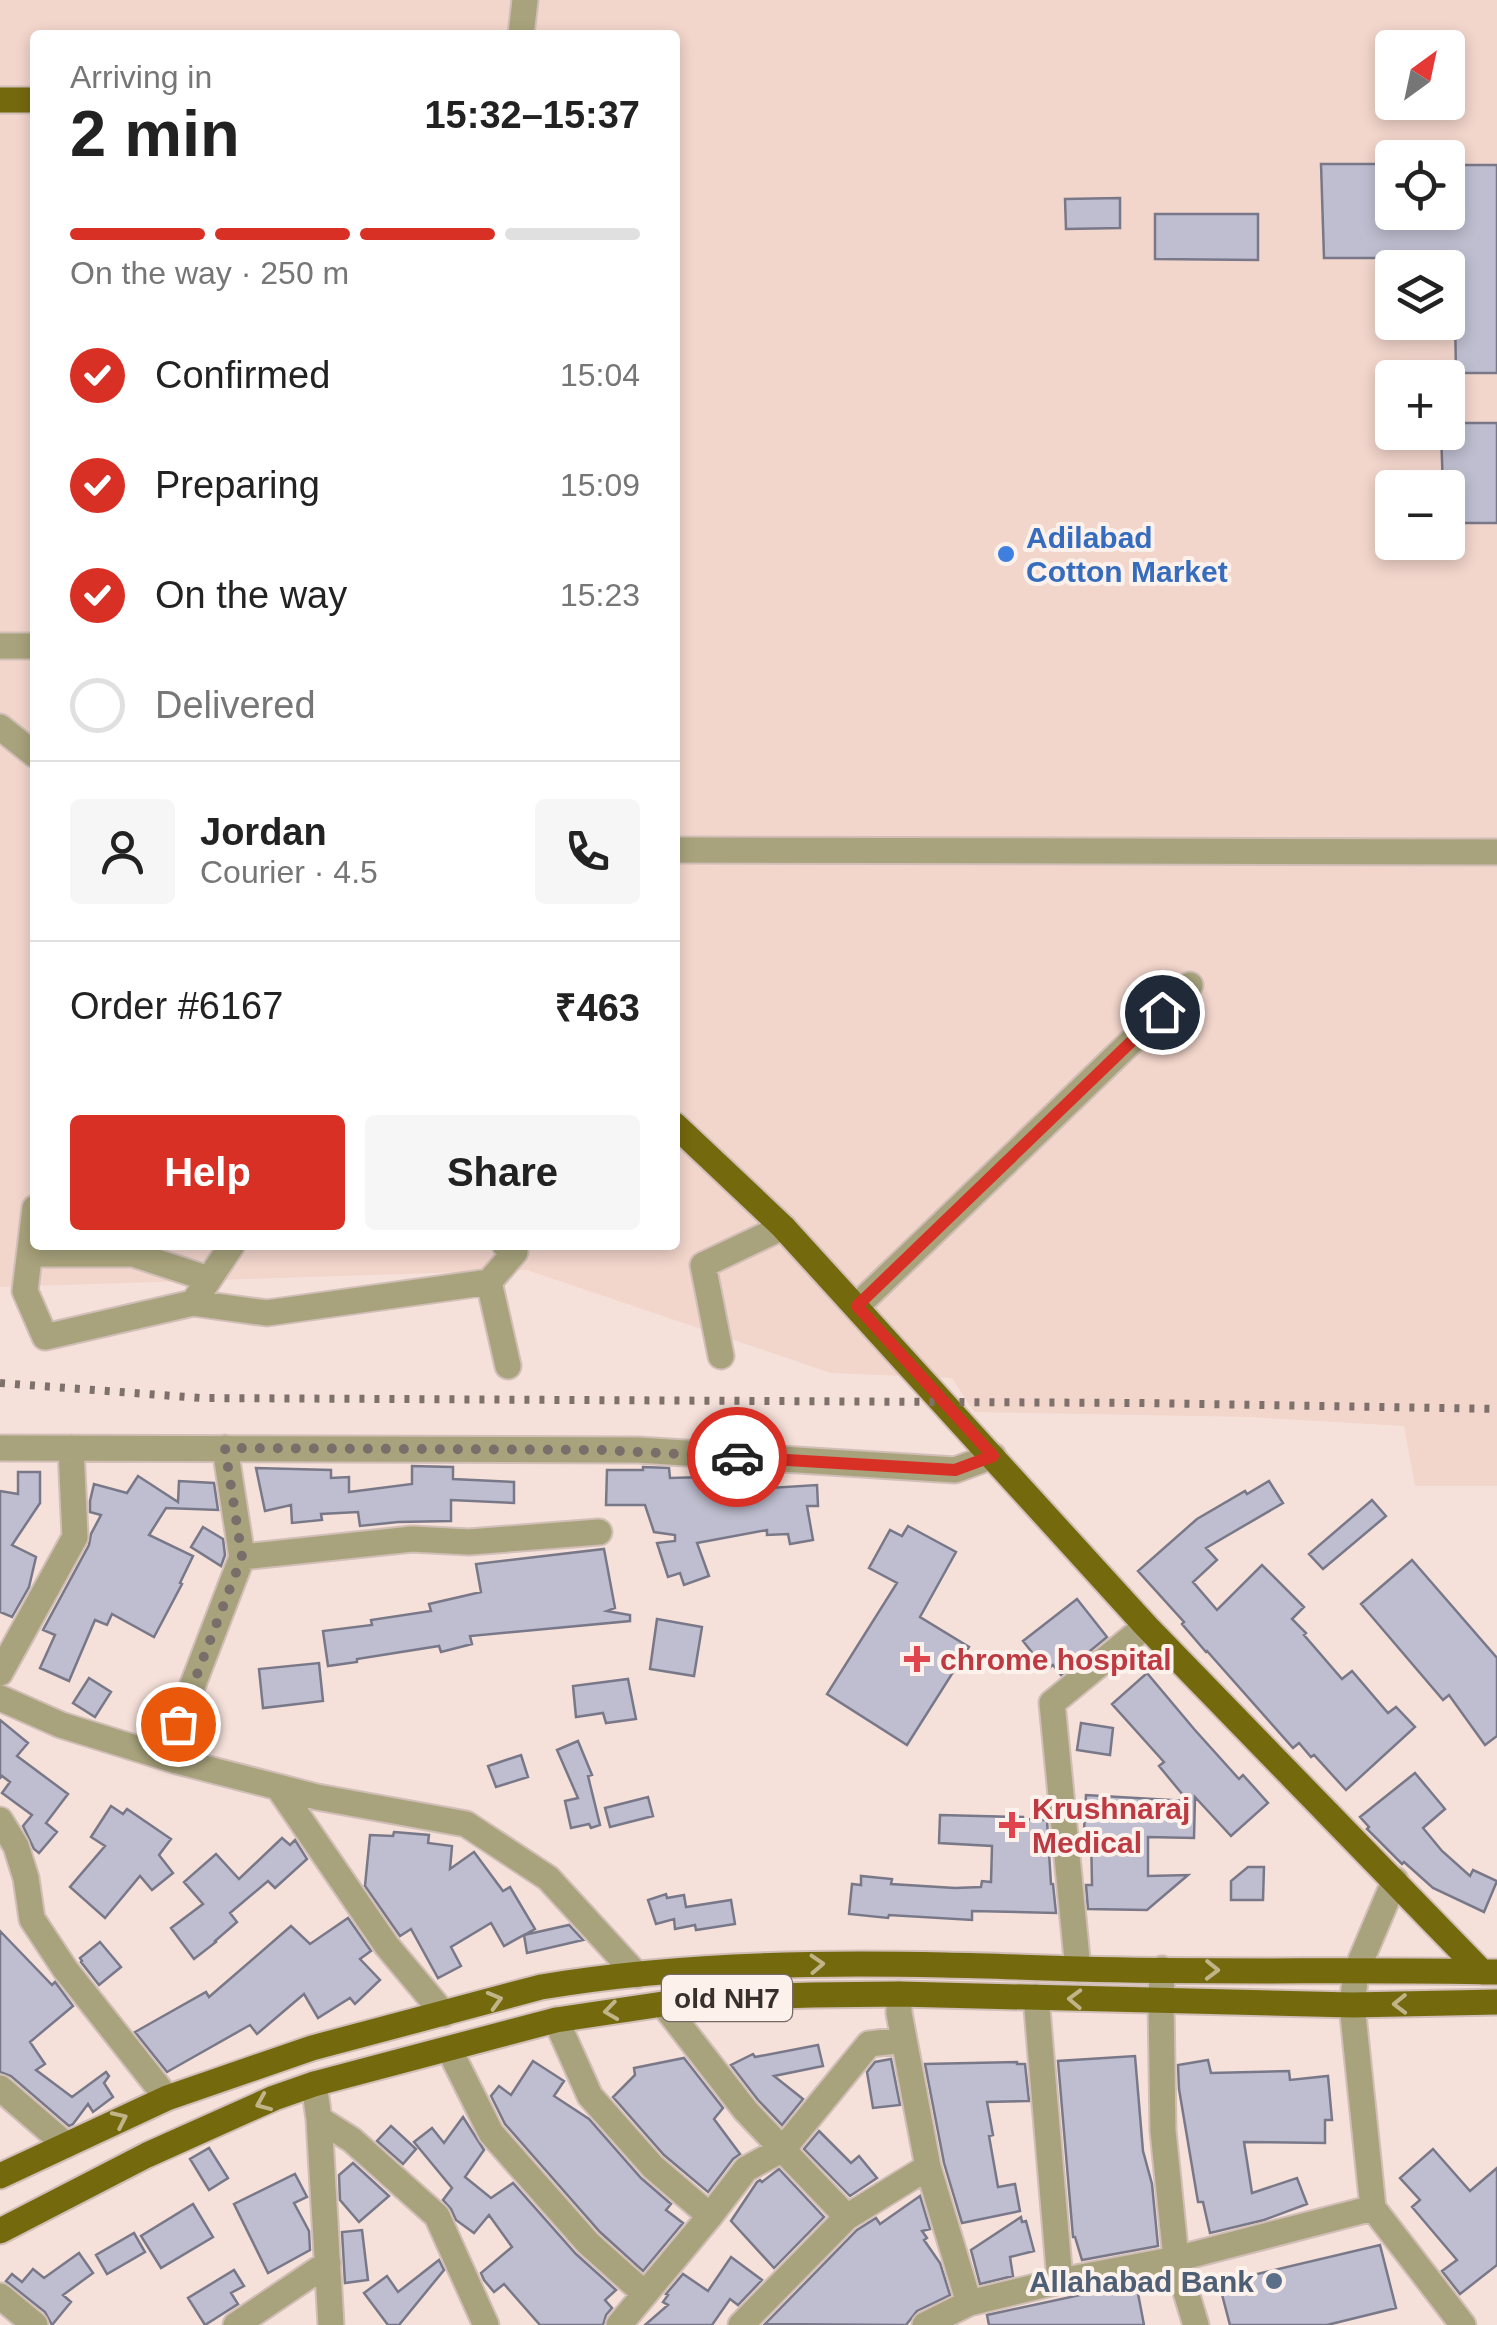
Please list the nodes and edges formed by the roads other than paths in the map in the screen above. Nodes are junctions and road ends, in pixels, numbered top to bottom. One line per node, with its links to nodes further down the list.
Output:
1 (525, 0): 2 (street)
2 (522, 30)
3 (0, 100): 4 (main road)
4 (30, 100)
5 (0, 646): 6 (street)
6 (30, 646)
7 (0, 728): 8 (street)
8 (30, 750)
9 (680, 850): 10 (street)
10 (1497, 852)
11 (1190, 985): 21 (street)
12 (680, 1130): 13 (main road)
13 (783, 1227): 21 (main road); 22 (street)
14 (30, 1250): 17 (street)
15 (229, 1250): 18 (street)
16 (512, 1250): 19 (street)
17 (30, 1254): 18 (street); 20 (street)
18 (209, 1280): 20 (street)
19 (489, 1282): 20 (street); 23 (street)
20 (193, 1303)
21 (857, 1306): 27 (main road)
22 (720, 1356)
23 (508, 1366)
24 (0, 1448): 25 (street)
25 (71, 1448): 26 (street); 31 (street)
26 (225, 1448): 27 (street); 29 (street)
27 (993, 1456): 30 (main road)
28 (599, 1532): 29 (street)
29 (242, 1557): 33 (street)
30 (1146, 1626): 36 (main road); 37 (street)
31 (0, 1672)
32 (0, 1698): 33 (street)
33 (165, 1758): 34 (street)
34 (278, 1787): 40 (street); 48 (street)
35 (0, 1820): 54 (street)
36 (1395, 1880): 39 (street); 41 (main road)
37 (1078, 1968): 38 (main road, Old NH7); 40 (main road, Old NH7, one-way to 37)
38 (1162, 1970): 39 (main road, Old NH7, one-way to 39); 44 (street)
39 (1356, 1972): 41 (main road, Old NH7); 47 (street)
40 (637, 1974): 48 (main road, Old NH7, one-way to 40)
41 (1492, 1978)
42 (899, 1994): 43 (main road, old NH7); 46 (main road, old NH7); 50 (street)
43 (1036, 1997): 44 (main road, old NH7, one-way to 43); 66 (street)
44 (1160, 2002): 47 (main road, old NH7); 64 (street)
45 (1497, 2002): 47 (main road, old NH7, one-way to 47)
46 (663, 2004): 49 (main road, old NH7, one-way to 49); 57 (street)
47 (1352, 2006): 60 (street)
48 (444, 2014): 54 (main road, Old NH7)
49 (556, 2020): 51 (main road, old NH7); 61 (street)
50 (904, 2040): 57 (street); 58 (street)
51 (449, 2050): 52 (main road, old NH7); 67 (street)
52 (314, 2084): 55 (street); 63 (main road, old NH7, one-way to 63)
53 (0, 2088): 56 (street)
54 (166, 2098): 56 (main road, Old NH7, one-way to 54)
55 (319, 2119): 65 (street); 73 (street)
56 (66, 2144): 59 (main road, Old NH7)
57 (783, 2149): 61 (street); 62 (street)
58 (928, 2166): 62 (street); 69 (street)
59 (0, 2176)
60 (1373, 2208): 64 (street); 78 (street)
61 (710, 2216): 67 (street)
62 (846, 2216): 75 (street)
63 (0, 2231)
64 (1176, 2260): 66 (street); 77 (street)
65 (328, 2262): 71 (street); 72 (street)
66 (1060, 2281): 69 (street)
67 (646, 2294): 74 (street)
68 (0, 2296): 70 (street)
69 (969, 2303): 76 (street)
70 (35, 2325)
71 (236, 2325)
72 (331, 2325)
73 (486, 2325)
74 (619, 2325)
75 (741, 2325)
76 (924, 2325)
77 (1196, 2325)
78 (1462, 2325)

